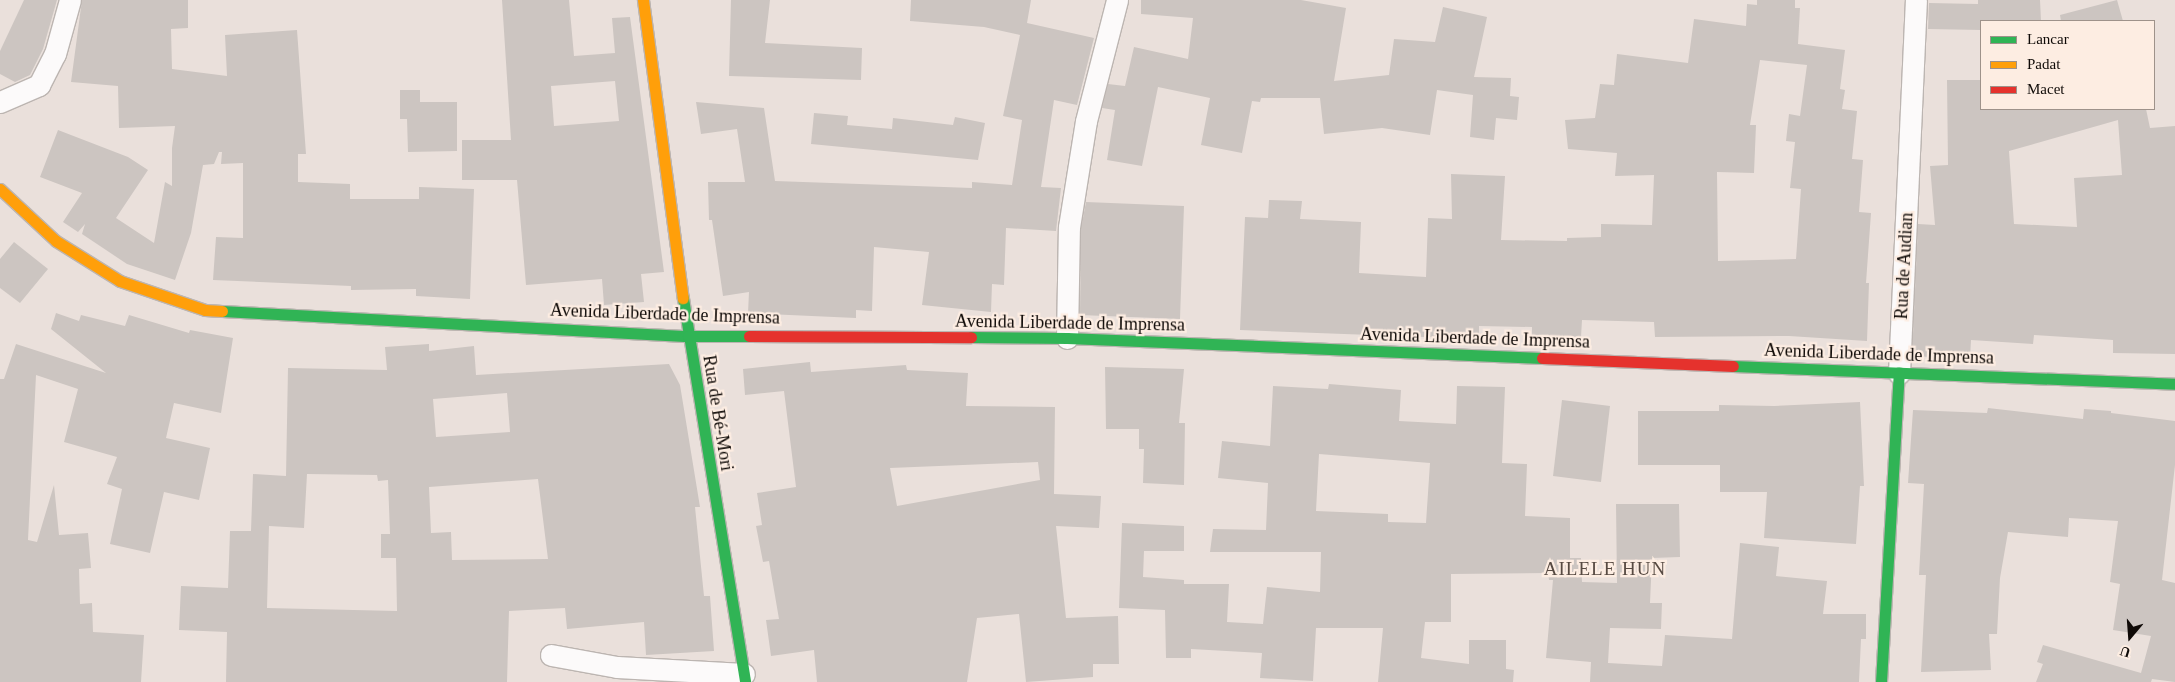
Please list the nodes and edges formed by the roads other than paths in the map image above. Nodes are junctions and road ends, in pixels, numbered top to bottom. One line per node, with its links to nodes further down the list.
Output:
1 (70, 0): 5 (street)
2 (643, 0): 7 (main road, Rua de Bé-Mori)
3 (1116, 0): 8 (street)
4 (1916, 0): 9 (street, Rua de Audian)
5 (0, 102)
6 (0, 189): 7 (main road, Avenida Liberdade de Imprensa)
7 (688, 336): 8 (main road, Avenida Liberdade de Imprensa); 12 (main road, Rua de Bé-Mori)
8 (1067, 338): 9 (main road, Avenida Liberdade de Imprensa)
9 (1899, 373): 10 (main road, Avenida Liberdade de Imprensa); 13 (main road, Rua de Audian)
10 (2175, 384)
11 (551, 655): 12 (street)
12 (744, 678)
13 (1881, 682)

